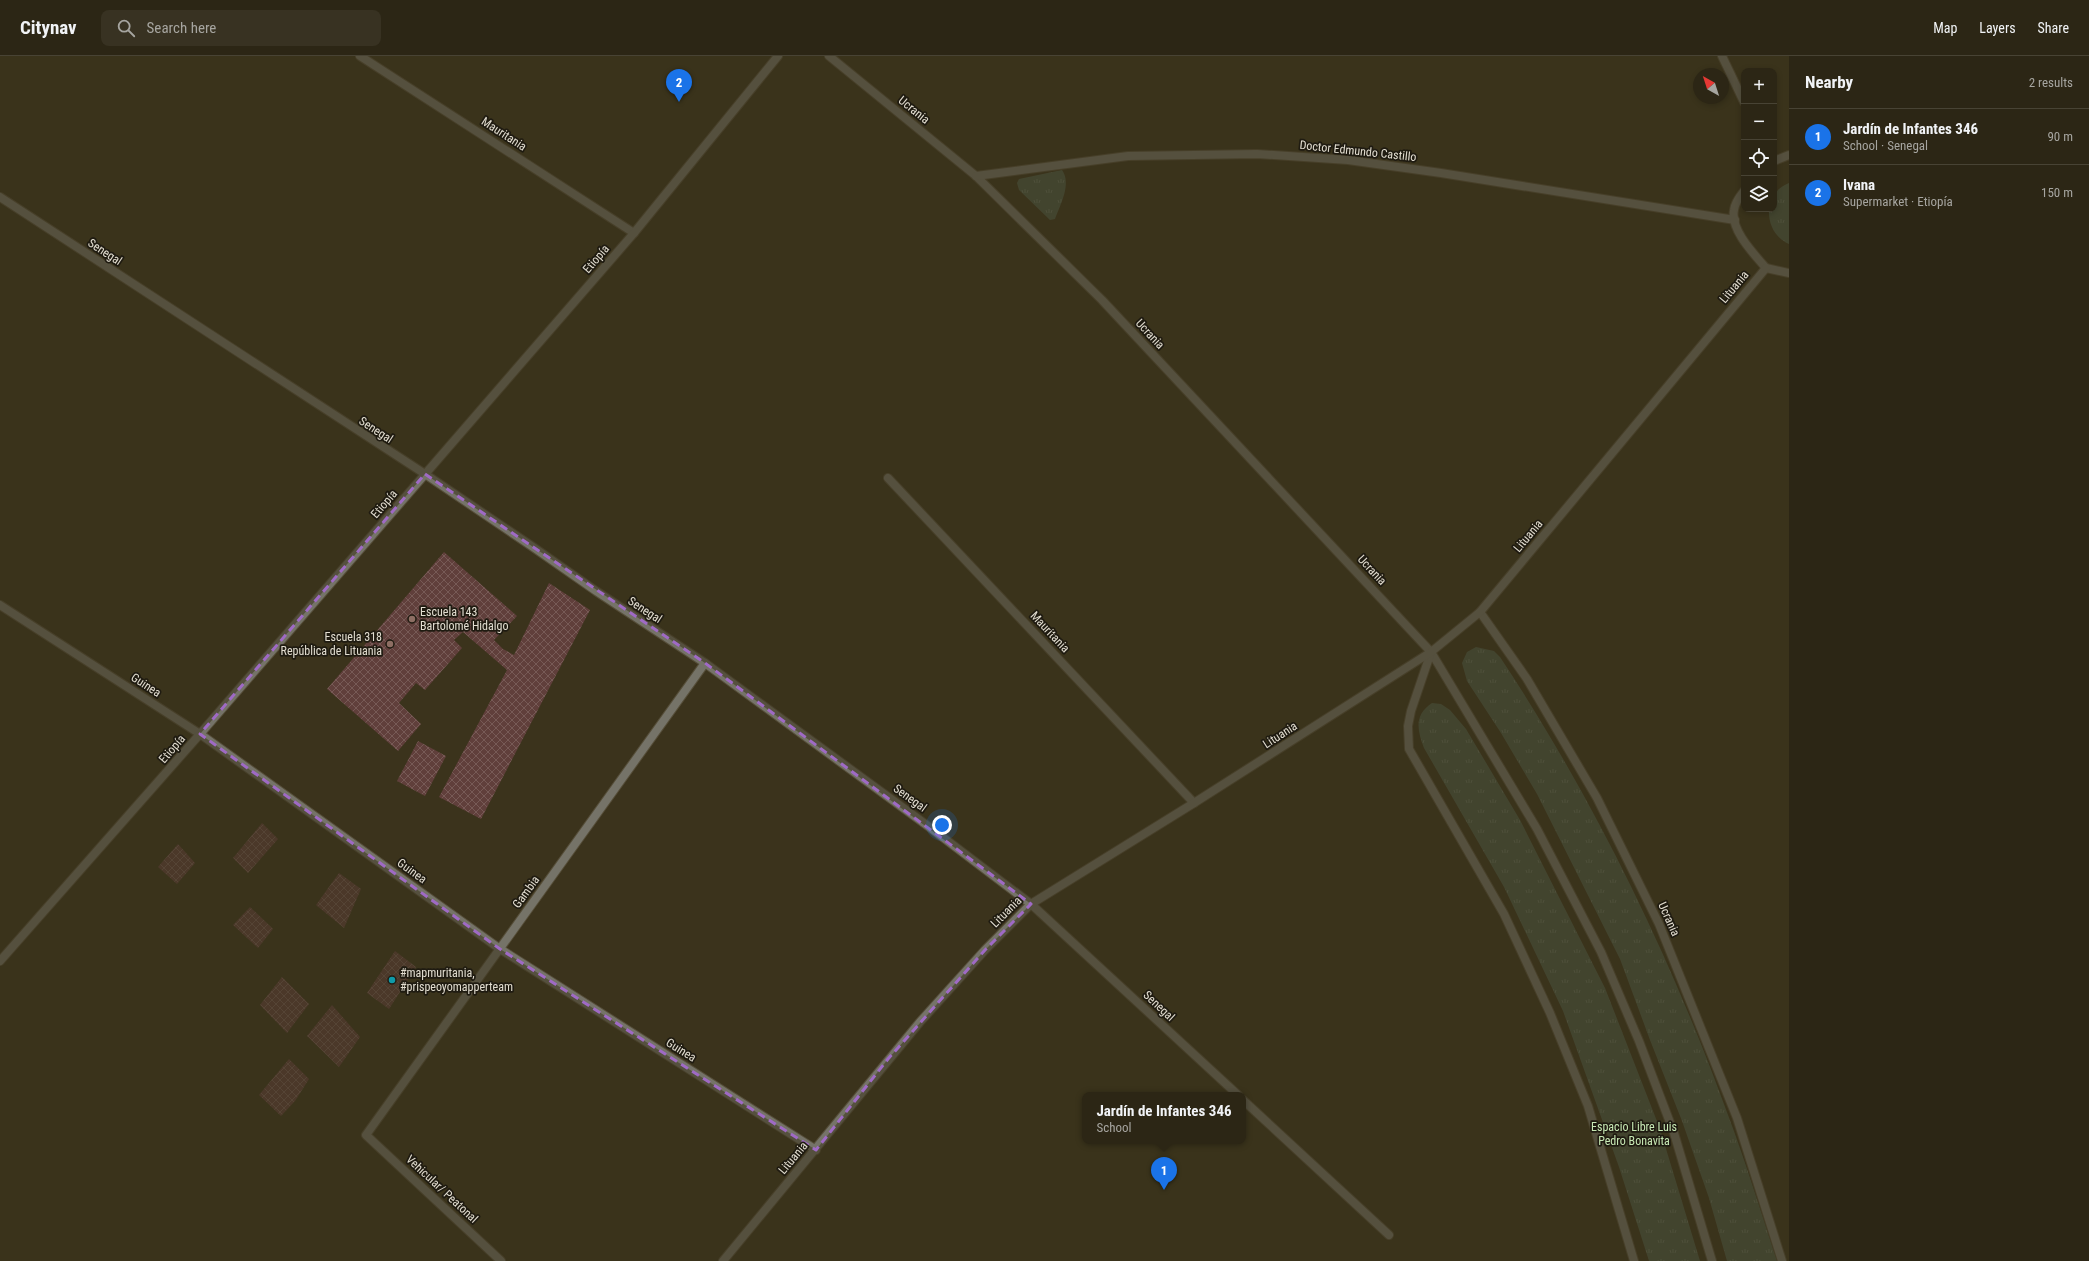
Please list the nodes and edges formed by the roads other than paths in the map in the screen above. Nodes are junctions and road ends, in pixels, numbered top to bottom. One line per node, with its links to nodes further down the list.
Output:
1 (360, 56): 12 (street, Mauritania)
2 (778, 56): 12 (street, Etiopía)
3 (828, 56): 8 (street, Ucrania)
4 (1722, 56): 5 (street)
5 (1741, 96)
6 (1789, 154): 7 (street)
7 (1777, 160)
8 (976, 176): 11 (street, Doctor Edmundo Castillo); 19 (street, Ucrania)
9 (1741, 195): 11 (street, Lituania)
10 (0, 197): 15 (street, Senegal)
11 (1735, 220): 13 (street, Lituania)
12 (634, 233): 15 (street, Etiopía)
13 (1766, 268): 14 (street); 18 (street, Lituania)
14 (1789, 273)
15 (424, 474): 20 (street, Senegal); 21 (street, Etiopía)
16 (888, 478): 22 (street, Mauritania)
17 (0, 605): 21 (street, Guinea)
18 (1480, 612): 19 (street, Lituania); 35 (street, Ucrania)
19 (1431, 652): 22 (street, Lituania); 33 (street); 34 (street, Ucrania)
20 (705, 663): 23 (street, Senegal); 24 (street, Gambia)
21 (200, 734): 24 (street, Guinea); 25 (street, Etiopía)
22 (1194, 803): 23 (street, Lituania)
23 (1031, 904): 26 (street, Senegal); 29 (street, Lituania)
24 (500, 949): 28 (street, Gambia); 29 (street, Guinea)
25 (0, 961)
26 (1235, 1092)
27 (1246, 1103): 30 (street)
28 (366, 1135): 31 (street, Vehicular/ Peatonal)
29 (816, 1150): 32 (street, Lituania)
30 (1389, 1235)
31 (501, 1261)
32 (723, 1261)
33 (1634, 1261)
34 (1712, 1261)
35 (1782, 1261)

